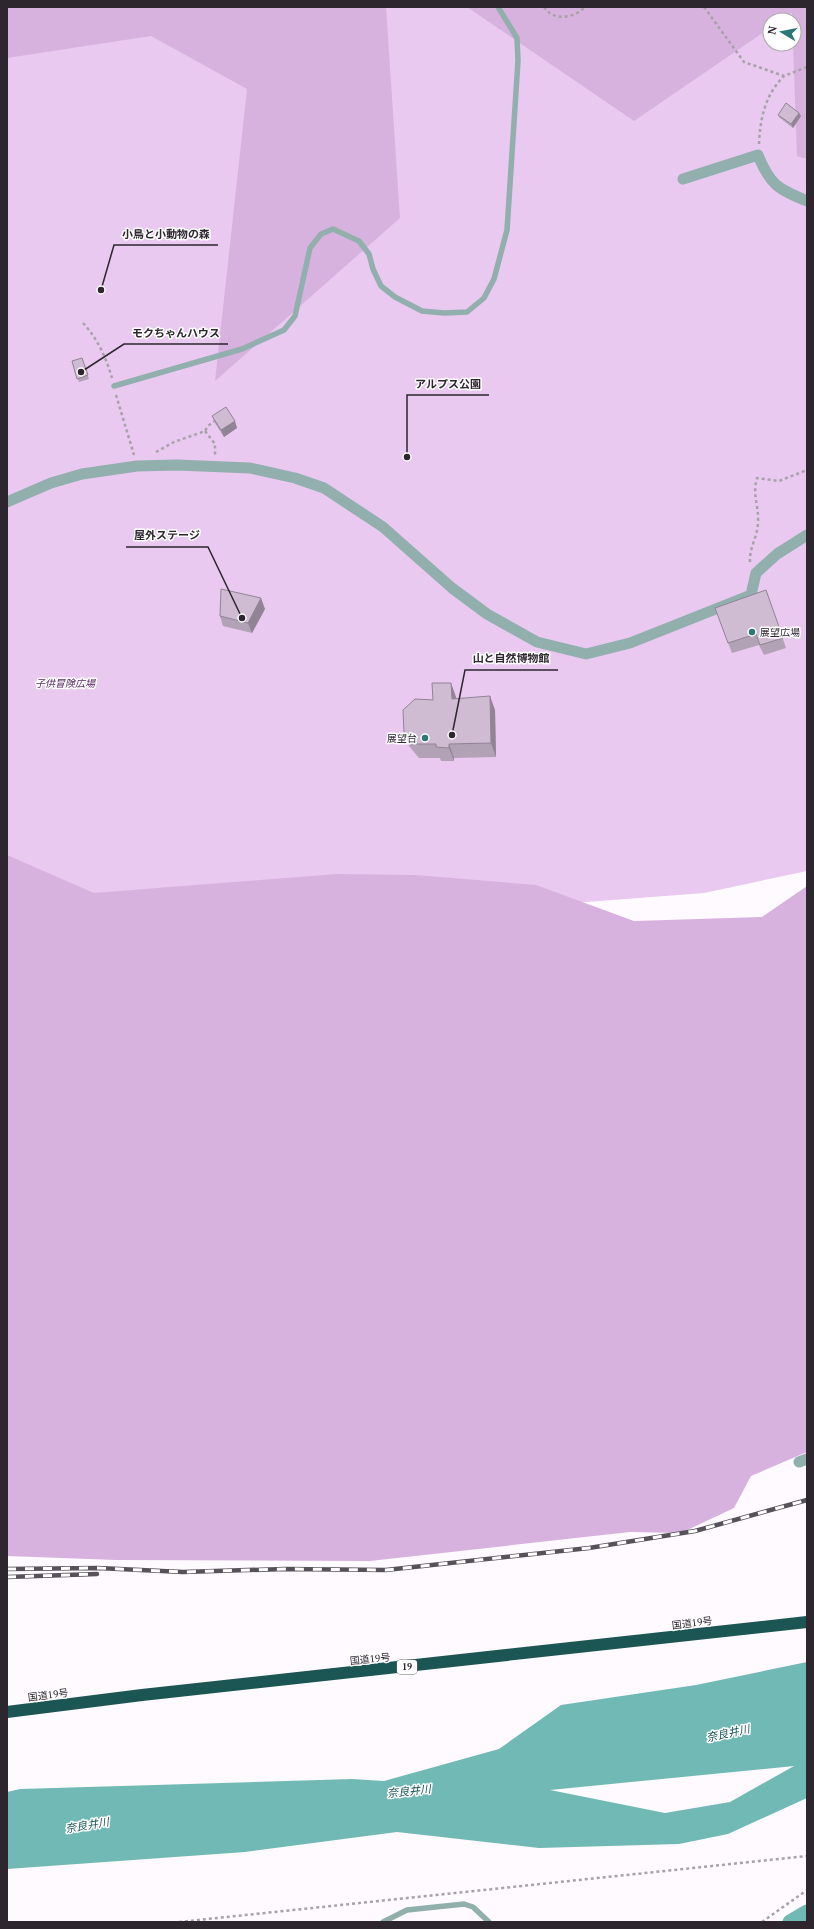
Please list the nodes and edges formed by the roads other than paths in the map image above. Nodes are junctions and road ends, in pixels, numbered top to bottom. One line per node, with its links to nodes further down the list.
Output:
1 (498, 7): 4 (lane)
2 (683, 179): 3 (street)
3 (807, 201)
4 (114, 386)
5 (7, 502): 6 (street)
6 (807, 535)
7 (807, 1622): 8 (highway, 国道19号 / 19)
8 (7, 1712)
9 (383, 1922): 10 (lane)
10 (489, 1922)

